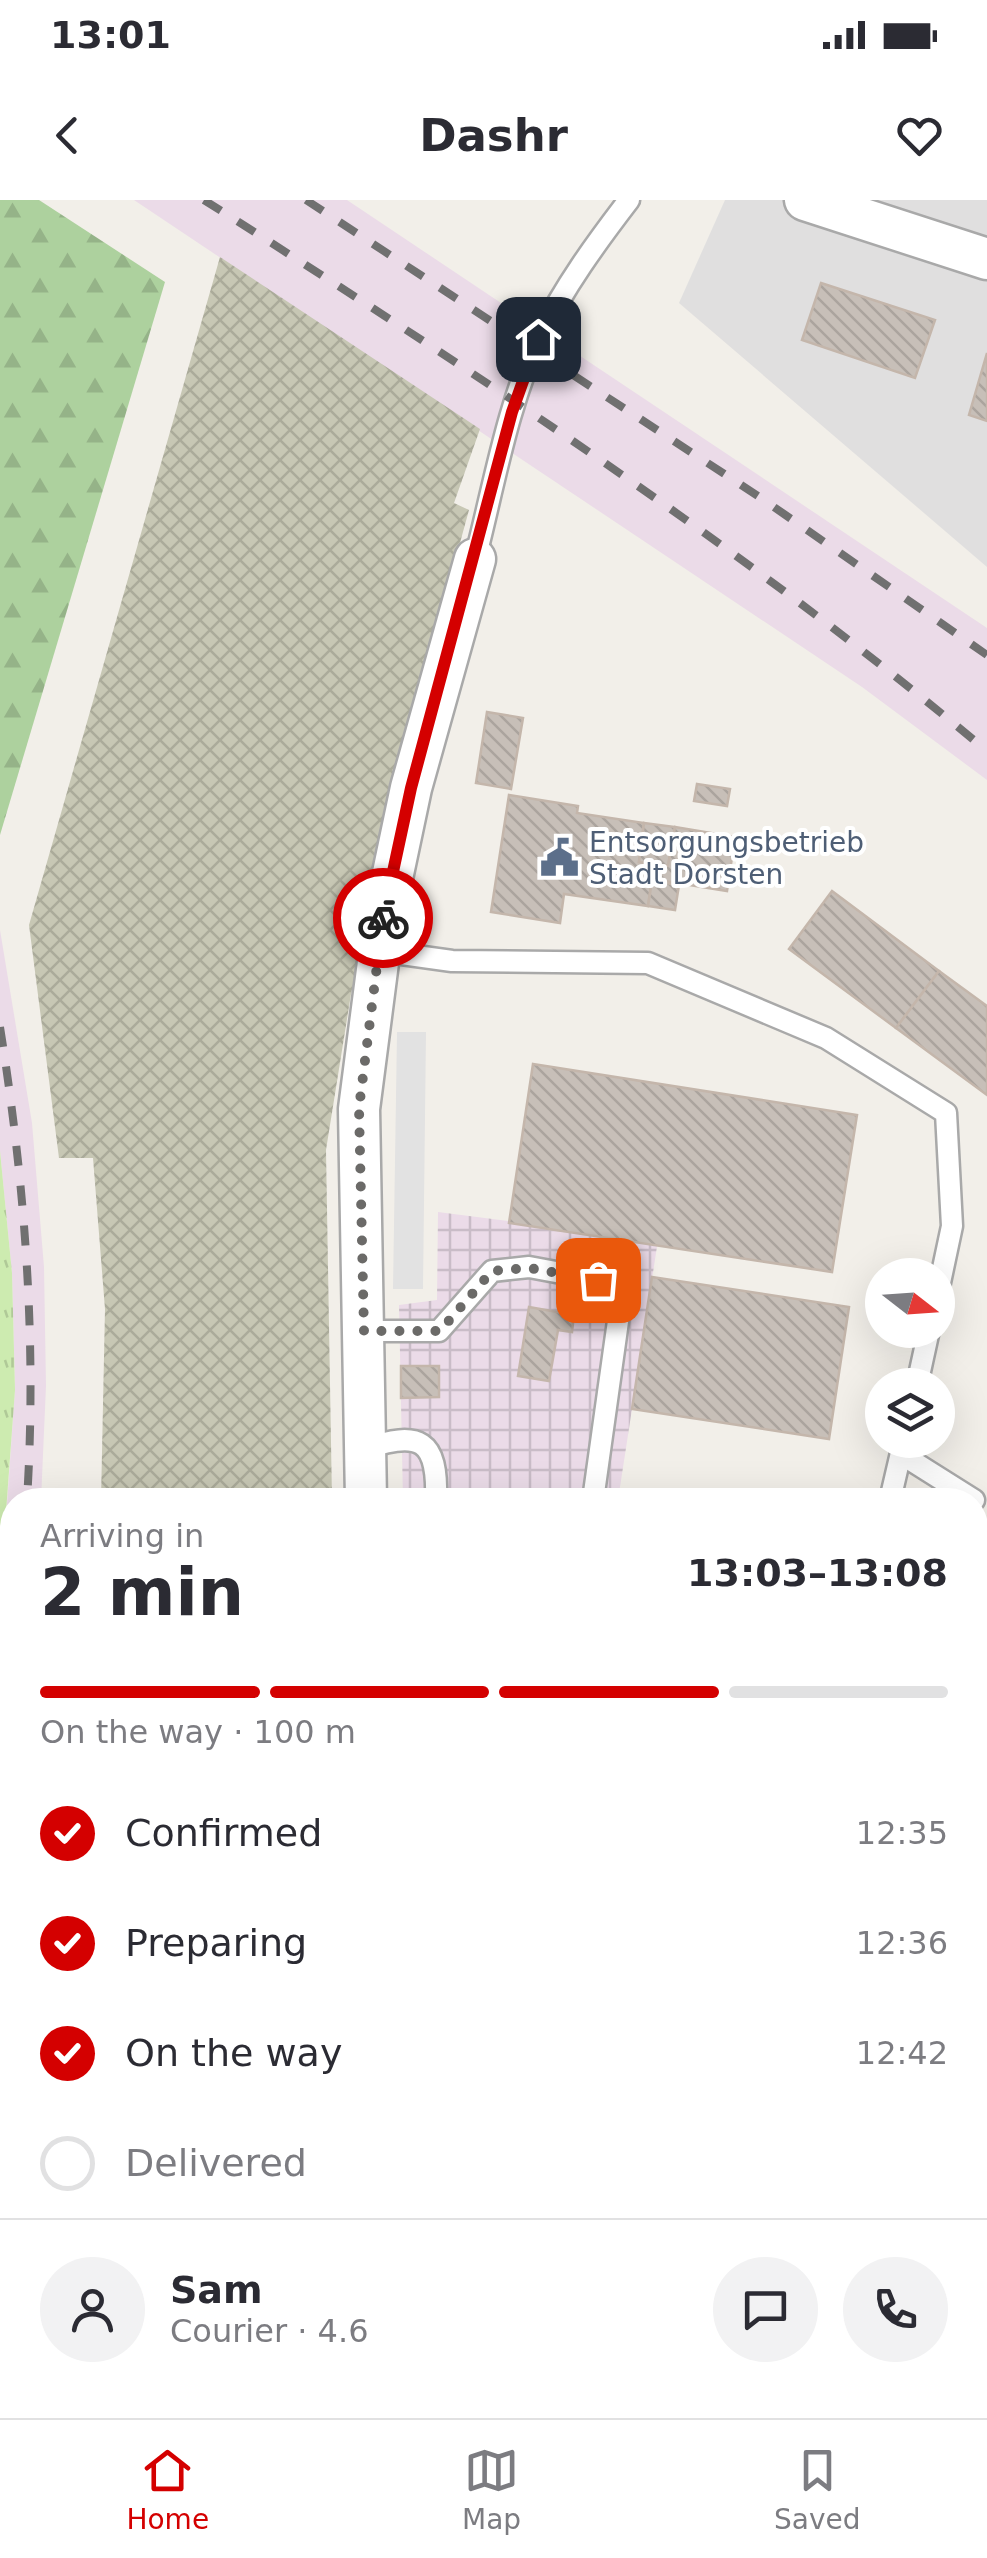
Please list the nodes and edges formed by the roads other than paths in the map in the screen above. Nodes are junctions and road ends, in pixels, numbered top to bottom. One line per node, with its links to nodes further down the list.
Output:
1 (629, 200): 4 (lane)
2 (805, 200): 3 (street)
3 (987, 260)
4 (475, 559): 5 (street)
5 (380, 950): 6 (lane); 7 (street)
6 (945, 1258)
7 (364, 1331): 8 (street); 13 (lane)
8 (364, 1448): 11 (street); 12 (lane)
9 (900, 1458): 14 (lane)
10 (917, 1458): 15 (lane)
11 (366, 1488)
12 (436, 1488)
13 (595, 1488)
14 (893, 1488)
15 (958, 1488)

